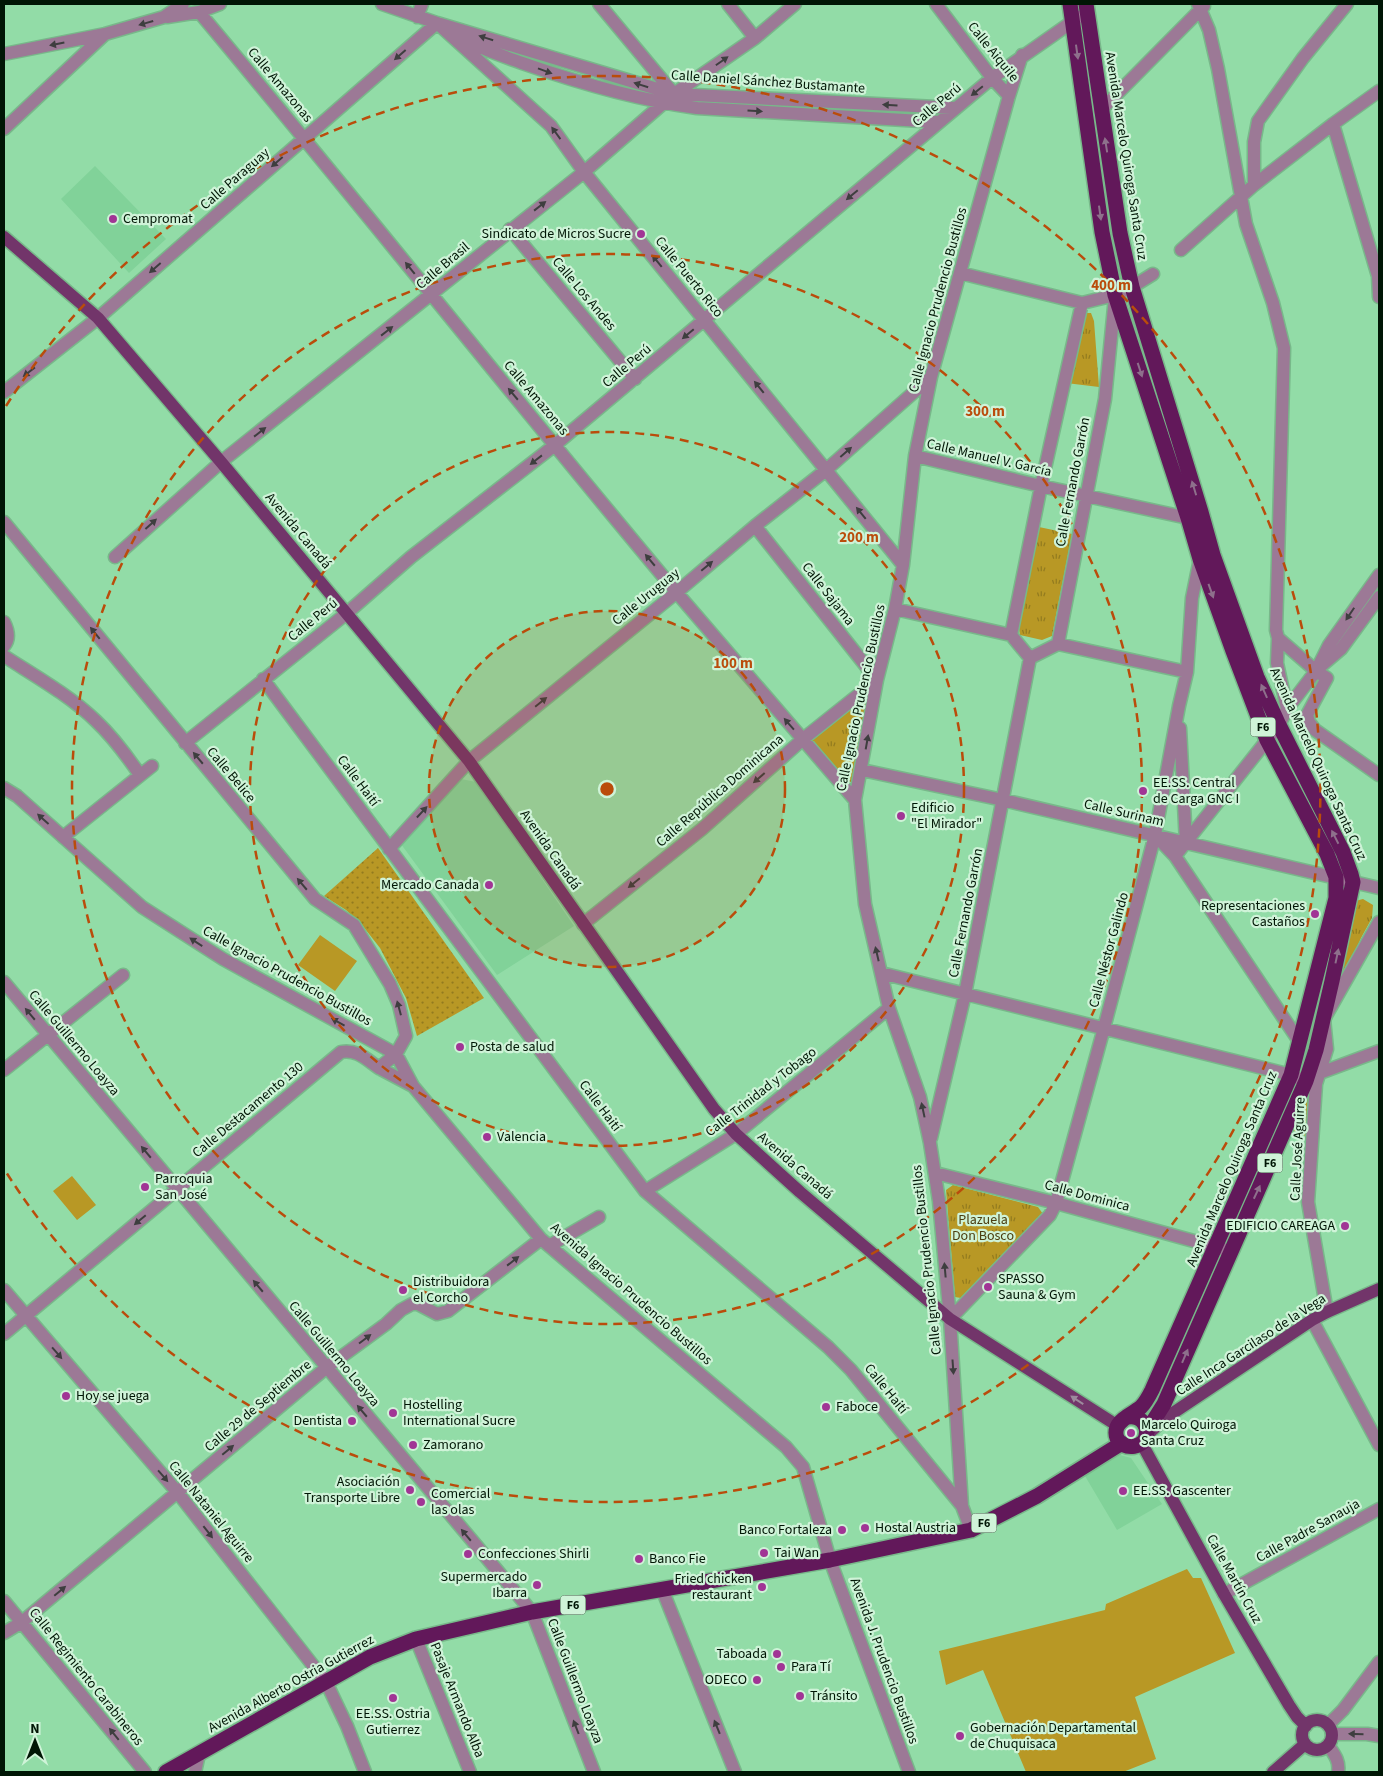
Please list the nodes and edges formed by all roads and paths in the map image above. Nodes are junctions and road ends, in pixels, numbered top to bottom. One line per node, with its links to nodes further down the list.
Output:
1 (183, 4): 14 (street)
2 (220, 4): 13 (street)
3 (382, 4): 15 (street, Calle Daniel Sánchez Bustamante)
4 (422, 4): 15 (street)
5 (600, 4): 24 (street)
6 (728, 4): 19 (street)
7 (795, 4): 19 (street, Calle Brasil)
8 (936, 4): 22 (street, Calle Aiquile)
9 (1070, 4): 16 (highway, Avenida Marcelo Quiroga Santa Cruz / F6)
10 (1347, 4): 34 (street)
11 (1201, 6): 28 (street); 35 (street)
12 (1086, 7): 16 (street, Calle Perú); 28 (highway, Avenida Marcelo Quiroga Santa Cruz / F6)
13 (199, 12): 14 (street); 32 (street, Calle Amazonas)
14 (164, 17): 18 (street, one-way to 18)
15 (417, 17): 17 (street, Calle Daniel Sánchez Bustamante)
16 (1073, 22): 21 (street, Calle Perú); 43 (highway, Avenida Marcelo Quiroga Santa Cruz / F6, one-way to 43)
17 (437, 24): 24 (street, Calle Daniel Sánchez Bustamante, one-way to 17); 26 (street, Calle Daniel Sánchez Bustamante, one-way to 26); 32 (street, Calle Paraguay, one-way to 32); 33 (street, Calle Puerto Rico, one-way to 17)
18 (105, 34): 20 (street, one-way to 20); 31 (street)
19 (755, 38): 24 (street, Calle Brasil, one-way to 19)
20 (4, 54)
21 (1022, 56): 22 (street, Calle Perú); 25 (street, Calle Ignacio Prudencio Bustillos)
22 (992, 78): 25 (street, Calle Aiquile); 27 (street, Calle Perú, one-way to 27)
23 (1379, 90): 30 (street)
24 (674, 94): 26 (street, Calle Brasil); 27 (street, Calle Daniel Sánchez Bustamante, one-way to 24)
25 (1009, 96): 39 (street, Calle Ignacio Prudencio Bustillos)
26 (664, 104): 29 (street, Calle Daniel Sánchez Bustamante, one-way to 29); 33 (street, Calle Brasil)
27 (956, 108): 29 (street, Calle Perú)
28 (1100, 111): 41 (highway, Avenida Marcelo Quiroga Santa Cruz / F6, one-way to 28)
29 (940, 122): 47 (street, Calle Perú, one-way to 47)
30 (1333, 124): 34 (street); 44 (street)
31 (4, 129)
32 (305, 138): 42 (street, Calle Amazonas, one-way to 32); 46 (street, Calle Paraguay, one-way to 46)
33 (584, 172): 36 (street, Calle Brasil, one-way to 33); 47 (street, Calle Puerto Rico, one-way to 33)
34 (1254, 185): 35 (street)
35 (1241, 197): 38 (street); 70 (street)
36 (510, 229): 42 (street, Calle Brasil); 49 (street, Calle Los Andes)
37 (4, 238): 46 (main road, Avenida Canadá)
38 (1181, 250)
39 (960, 273): 45 (street); 48 (street, Calle Ignacio Prudencio Bustillos)
40 (1153, 274): 41 (street)
41 (1132, 287): 43 (street); 57 (highway, Avenida Marcelo Quiroga Santa Cruz / F6, one-way to 41)
42 (432, 295): 51 (street, Calle Amazonas, one-way to 42); 53 (street, Calle Brasil, one-way to 42)
43 (1115, 295): 45 (street); 56 (street, Calle Fernando Garrón); 57 (highway, Avenida Marcelo Quiroga Santa Cruz / F6, one-way to 57)
44 (1379, 297)
45 (1082, 303): 55 (street, Calle Fernando Garrón)
46 (98, 318): 50 (street, Calle Paraguay, one-way to 50); 53 (main road, Avenida Canadá)
47 (705, 320): 49 (street, Calle Perú, one-way to 49); 54 (street, Calle Puerto Rico, one-way to 47)
48 (931, 377): 52 (street, Calle Ignacio Prudencio Bustillos); 54 (street, Calle Uruguay, one-way to 48)
49 (635, 379): 51 (street, Calle Perú)
50 (4, 392)
51 (556, 445): 64 (street, Calle Amazonas, one-way to 51); 67 (street, Calle Perú, one-way to 67)
52 (915, 456): 55 (street, Calle Manuel V. García); 62 (street, Calle Ignacio Prudencio Bustillos)
53 (222, 462): 60 (street, Calle Brasil, one-way to 53); 67 (main road, Avenida Canadá)
54 (826, 470): 59 (street, Calle Uruguay); 62 (street, Calle Puerto Rico, one-way to 54)
55 (1041, 486): 56 (street, Calle Manuel V. García); 69 (street, Calle Fernando Garrón)
56 (1086, 496): 57 (street, Calle Manuel V. García); 71 (street, Calle Fernando Garrón)
57 (1195, 515): 61 (highway, Avenida Marcelo Quiroga Santa Cruz / F6)
58 (4, 522): 84 (street, Calle Belice, one-way to 58)
59 (755, 526): 64 (street, Calle Uruguay, one-way to 59); 78 (street, Calle Sajama)
60 (115, 556)
61 (1206, 557): 76 (street, Calle Néstor Galindo); 81 (highway, Avenida Marcelo Quiroga Santa Cruz / F6, one-way to 61); 83 (highway, Avenida Marcelo Quiroga Santa Cruz / F6, one-way to 83)
62 (903, 565): 66 (street, Calle Ignacio Prudencio Bustillos)
63 (1379, 577): 75 (street, one-way to 75)
64 (677, 592): 82 (street, Calle Amazonas, one-way to 64); 85 (street, Calle Uruguay, one-way to 64)
65 (1379, 597): 75 (street)
66 (895, 609): 69 (street); 78 (street, Calle Ignacio Prudencio Bustillos)
67 (347, 613): 77 (street, Calle Perú); 85 (main road, Avenida Canadá)
68 (4, 622): 72 (street)
69 (1011, 635): 74 (street)
70 (1278, 638): 75 (street); 80 (street)
71 (1058, 644): 74 (street); 76 (street)
72 (4, 646)
73 (4, 656): 88 (street)
74 (1030, 658): 92 (street, Calle Fernando Garrón)
75 (1316, 671): 80 (street); 89 (street)
76 (1187, 672): 79 (street, Calle Néstor Galindo)
77 (263, 679): 84 (street, Calle Perú); 96 (street, Calle Haití)
78 (877, 680): 82 (street, Calle República Dominicana); 87 (street, Calle Ignacio Prudencio Bustillos, one-way to 78)
79 (1179, 706): 93 (street, Calle Néstor Galindo); 95 (street)
80 (1287, 709): 81 (street)
81 (1279, 725): 83 (street); 99 (highway, Avenida Marcelo Quiroga Santa Cruz / F6, one-way to 81)
82 (803, 739): 91 (street, Calle Amazonas); 102 (street, Calle República Dominicana, one-way to 102)
83 (1268, 740): 95 (street); 98 (highway, Avenida Marcelo Quiroga Santa Cruz / F6)
84 (185, 742): 113 (street, Calle Belice, one-way to 84)
85 (470, 761): 96 (street, Calle Uruguay, one-way to 85); 102 (main road, Avenida Canadá)
86 (152, 766): 88 (street)
87 (862, 770): 91 (street, Calle Ignacio Prudencio Bustillos); 92 (street, Calle Surinam)
88 (140, 775): 94 (street)
89 (1379, 775)
90 (4, 788): 94 (street, Calle Ignacio Prudencio Bustillos, one-way to 90)
91 (855, 800): 103 (street, Calle Ignacio Prudencio Bustillos, one-way to 91)
92 (1004, 800): 93 (street, Calle Surinam); 106 (street, Calle Fernando Garrón)
93 (1155, 835): 95 (street, Calle Surinam); 97 (street); 109 (street, Calle Néstor Galindo)
94 (63, 836): 113 (street, Calle Ignacio Prudencio Bustillos, one-way to 94)
95 (1186, 843): 97 (street); 98 (street, Calle Surinam)
96 (389, 848): 124 (street, Calle Haití)
97 (1175, 856): 111 (street)
98 (1336, 877): 99 (street, Calle Surinam); 111 (highway, Avenida Marcelo Quiroga Santa Cruz / F6)
99 (1353, 882): 100 (street, Calle Surinam); 108 (highway, Avenida Marcelo Quiroga Santa Cruz / F6, one-way to 99)
100 (1379, 888)
101 (1379, 922): 108 (street)
102 (583, 924): 120 (main road, Avenida Canadá)
103 (881, 973): 106 (street); 107 (street, Calle Ignacio Prudencio Bustillos)
104 (123, 975): 110 (street)
105 (4, 982): 110 (street, Calle Guillermo Loayza, one-way to 105)
106 (965, 994): 109 (street); 121 (street, Calle Fernando Garrón)
107 (889, 1008): 120 (street, Calle Trinidad y Tobago); 121 (street, Calle Ignacio Prudencio Bustillos, one-way to 107)
108 (1324, 1019): 116 (street, Calle José Aguirre); 118 (highway, Avenida Marcelo Quiroga Santa Cruz / F6)
109 (1104, 1028): 117 (street); 125 (street, Calle Néstor Galindo)
110 (47, 1034): 115 (street); 123 (street, Calle Guillermo Loayza, one-way to 110)
111 (1299, 1041): 117 (highway, Avenida Marcelo Quiroga Santa Cruz / F6)
112 (1379, 1051): 116 (street)
113 (396, 1054): 114 (street); 119 (street, Avenida Ignacio Prudencio Bustillos)
114 (379, 1068): 119 (street, Calle Destacamento 130); 123 (street, Calle Destacamento 130)
115 (4, 1070)
116 (1320, 1073): 131 (street, Calle José Aguirre)
117 (1290, 1075): 118 (street); 128 (highway, Avenida Marcelo Quiroga Santa Cruz / F6)
118 (1306, 1081): 128 (highway, Avenida Marcelo Quiroga Santa Cruz / F6, one-way to 118)
119 (413, 1086): 127 (street, Avenida Ignacio Prudencio Bustillos)
120 (736, 1134): 124 (street, Calle Trinidad y Tobago); 133 (main road, Avenida Canadá)
121 (930, 1143): 122 (street, Calle Ignacio Prudencio Bustillos)
122 (935, 1173): 125 (street, Calle Dominica); 133 (street, Calle Ignacio Prudencio Bustillos, one-way to 122)
123 (178, 1189): 132 (street, Calle Destacamento 130, one-way to 132); 136 (street, Calle Guillermo Loayza, one-way to 123)
124 (645, 1191): 141 (street, Calle Haití)
125 (1056, 1203): 128 (street, Calle Dominica); 133 (street, Calle Néstor Galindo)
126 (599, 1217): 127 (street)
127 (545, 1242): 136 (street, Calle 29 de Septiembre, one-way to 127); 144 (street, Avenida Ignacio Prudencio Bustillos)
128 (1223, 1249): 137 (highway, Avenida Marcelo Quiroga Santa Cruz / F6, one-way to 128); 138 (highway, Avenida Marcelo Quiroga Santa Cruz / F6)
129 (1379, 1289): 131 (main road, Calle Inca Garcilaso de la Vega)
130 (4, 1290): 132 (street, Calle Nataniel Aguirre)
131 (1327, 1312): 134 (main road, Calle Inca Garcilaso de la Vega)
132 (25, 1316): 135 (street, Calle Destacamento 130); 140 (street, Calle Nataniel Aguirre, one-way to 140)
133 (950, 1319): 138 (main road, Avenida Canadá, one-way to 133); 141 (street, Calle Ignacio Prudencio Bustillos, one-way to 141)
134 (1312, 1320): 137 (main road, Calle Inca Garcilaso de la Vega); 139 (street)
135 (4, 1334)
136 (326, 1368): 140 (street, Calle 29 de Septiembre, one-way to 136); 148 (street, Calle Guillermo Loayza, one-way to 136)
137 (1162, 1417): 138 (highway, Avenida Marcelo Quiroga Santa Cruz / F6)
138 (1137, 1429): 143 (highway, Avenida Alberto Ostria Gutierrez / F6); 146 (main road, Calle Martín Cruz)
139 (1379, 1445)
140 (178, 1493): 149 (street, Calle 29 de Septiembre, one-way to 140); 153 (street, Calle Nataniel Aguirre, one-way to 153)
141 (962, 1506): 143 (street, Calle Ignacio Prudencio Bustillos)
142 (1379, 1509): 146 (street, Calle Padre Sanauja)
143 (971, 1530): 144 (highway, Avenida Alberto Ostria Gutierrez / F6)
144 (830, 1560): 145 (highway, Avenida Alberto Ostria Gutierrez / F6); 166 (street, Avenida J. Prudencio Bustillos)
145 (662, 1590): 148 (highway, Avenida Alberto Ostria Gutierrez / F6); 165 (street, one-way to 145)
146 (1224, 1594): 154 (main road, Calle Martín Cruz)
147 (4, 1601): 149 (street, Calle Regimiento Carabineros)
148 (532, 1612): 151 (highway, Avenida Alberto Ostria Gutierrez / F6); 164 (street, Calle Guillermo Loayza, one-way to 148)
149 (22, 1622): 150 (street, Calle 29 de Septiembre); 159 (street, Calle Regimiento Carabineros, one-way to 149)
150 (4, 1633)
151 (416, 1639): 153 (highway, Avenida Alberto Ostria Gutierrez / F6); 163 (street, Pasaje Armando Alba)
152 (1379, 1662): 155 (street)
153 (326, 1682): 158 (highway, Avenida Alberto Ostria Gutierrez / F6); 162 (street, Calle Nataniel Aguirre)
154 (1306, 1726): 155 (main road); 157 (main road)
155 (1329, 1735): 156 (street, one-way to 155); 157 (main road); 168 (street)
156 (1379, 1736)
157 (1305, 1744): 167 (main road)
158 (198, 1754): 160 (highway, Avenida Alberto Ostria Gutierrez / F6); 161 (street)
159 (145, 1772)
160 (166, 1772)
161 (195, 1772)
162 (365, 1772)
163 (470, 1772)
164 (594, 1772)
165 (735, 1772)
166 (909, 1772)
167 (1274, 1772)
168 (1338, 1772)

